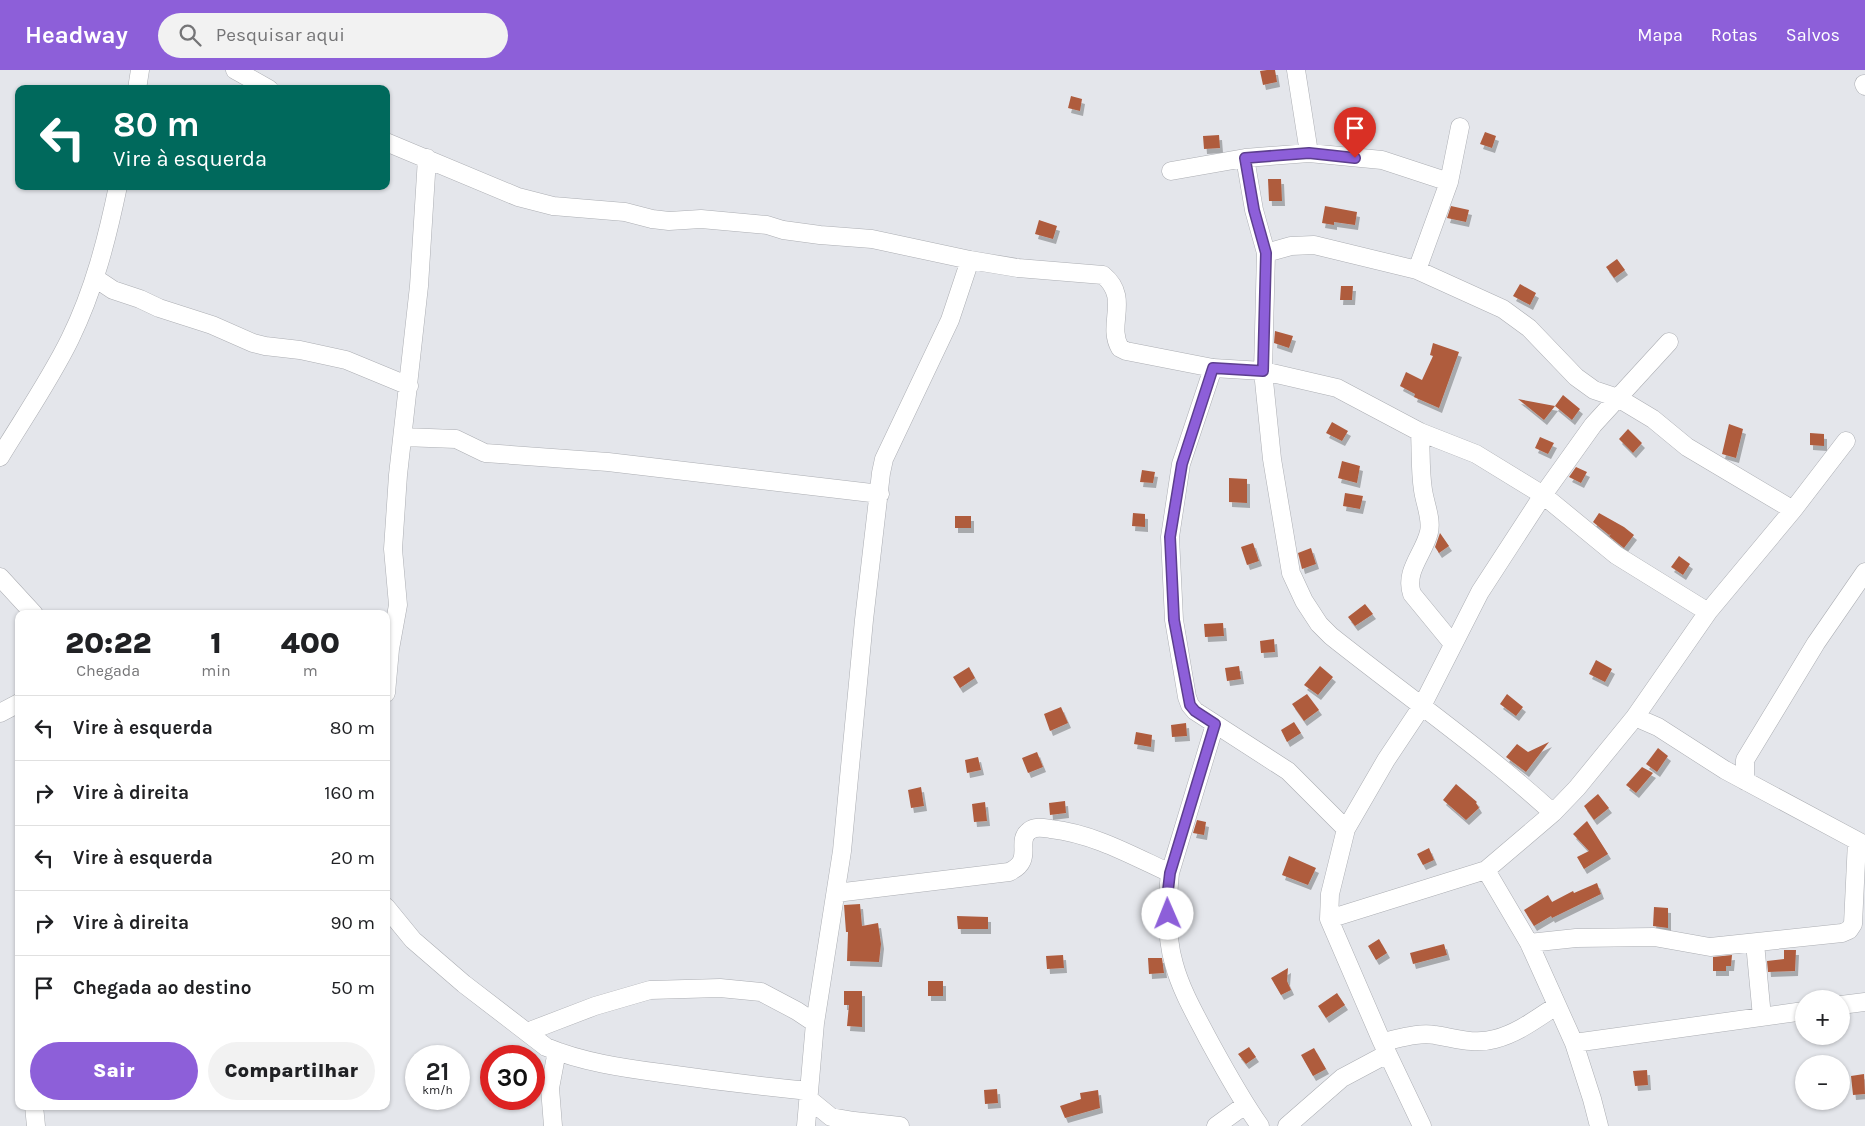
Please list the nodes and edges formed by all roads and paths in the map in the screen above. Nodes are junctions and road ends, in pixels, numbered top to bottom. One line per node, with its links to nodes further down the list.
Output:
1 (140, 70): 4 (street)
2 (235, 70): 5 (street)
3 (1296, 70): 8 (street)
4 (138, 85)
5 (262, 85)
6 (1460, 127): 12 (street)
7 (390, 144): 9 (street)
8 (1309, 153): 10 (street); 12 (street)
9 (426, 158): 15 (street); 21 (street)
10 (1245, 158): 11 (street); 14 (street)
11 (1170, 171)
12 (1449, 182): 16 (street)
13 (117, 190): 17 (street)
14 (1266, 253): 16 (street); 20 (street)
15 (970, 260): 19 (street); 27 (street)
16 (1417, 270): 22 (street)
17 (95, 278): 21 (street); 26 (street)
18 (1669, 342): 22 (street)
19 (1213, 368): 20 (street); 40 (street)
20 (1263, 371): 23 (street); 37 (street)
21 (409, 386): 24 (street)
22 (1618, 398): 28 (street); 29 (street)
23 (1420, 432): 28 (street); 34 (street)
24 (403, 437): 27 (street); 35 (street)
25 (1846, 441): 29 (street)
26 (0, 457)
27 (880, 494): 49 (street)
28 (1542, 495): 33 (street); 34 (street)
29 (1793, 510): 33 (street)
30 (1865, 572): 41 (street)
31 (0, 577): 32 (street)
32 (30, 610)
33 (1708, 612): 39 (street)
34 (1453, 644): 37 (street)
35 (390, 649)
36 (15, 705): 38 (street)
37 (1422, 706): 44 (street); 45 (street)
38 (0, 713)
39 (1635, 717): 42 (street); 44 (street)
40 (1215, 724): 45 (street); 48 (street)
41 (1745, 760): 42 (street); 43 (street)
42 (1725, 770): 43 (street)
43 (1745, 781): 46 (street)
44 (1553, 813): 47 (street)
45 (1346, 829): 51 (street)
46 (1861, 843): 53 (street)
47 (1486, 870): 51 (street); 52 (street)
48 (1170, 873): 49 (street); 65 (street)
49 (836, 893): 59 (street)
50 (390, 912): 60 (street)
51 (1329, 919): 62 (street)
52 (1529, 943): 53 (street); 56 (street)
53 (1755, 943): 58 (street)
54 (1865, 1002): 55 (street)
55 (1850, 1004)
56 (1556, 1006): 61 (street); 62 (street)
57 (1795, 1012): 58 (street)
58 (1762, 1017): 61 (street)
59 (815, 1024): 60 (street); 64 (street)
60 (528, 1032): 63 (street)
61 (1574, 1043): 75 (street)
62 (1385, 1048): 73 (street); 74 (street)
63 (557, 1051): 64 (street); 68 (street)
64 (809, 1095): 69 (street); 70 (street)
65 (1245, 1105): 71 (street); 72 (street)
66 (34, 1110): 67 (street)
67 (36, 1126)
68 (553, 1126)
69 (806, 1126)
70 (900, 1126)
71 (1216, 1126)
72 (1260, 1126)
73 (1287, 1126)
74 (1422, 1126)
75 (1599, 1126)

